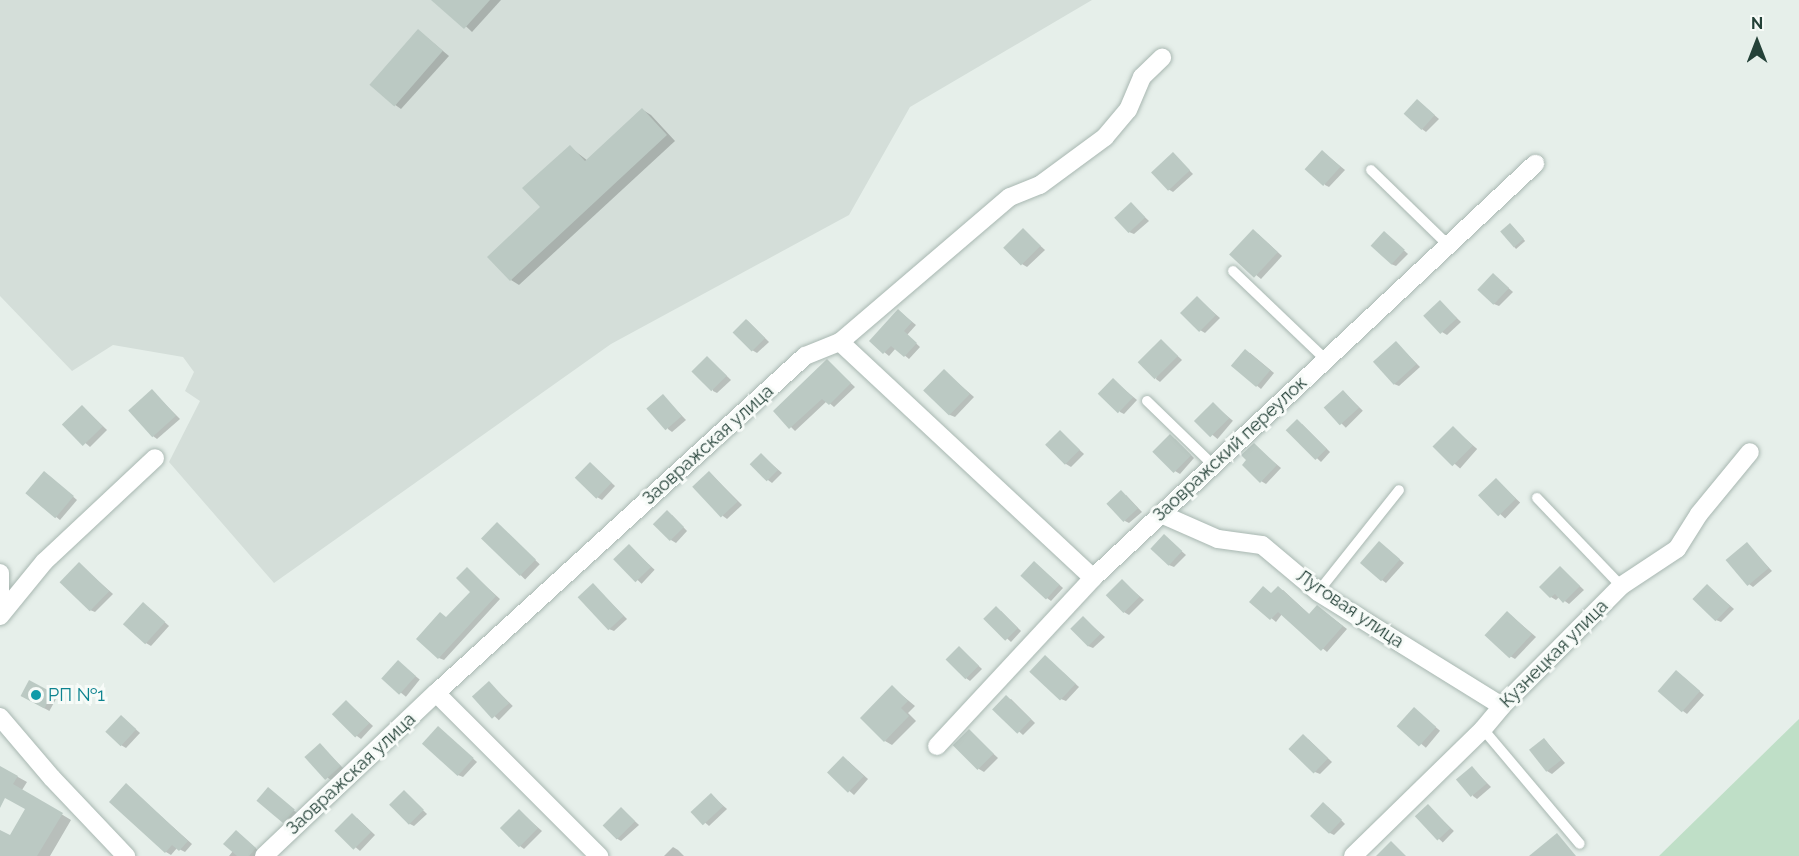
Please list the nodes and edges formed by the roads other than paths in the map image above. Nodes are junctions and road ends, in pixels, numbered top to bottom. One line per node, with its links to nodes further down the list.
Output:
1 (1162, 58): 6 (street, Заовражская улица)
2 (1535, 164): 4 (street, Заовражский переулок)
3 (1371, 170): 4 (lane)
4 (1448, 245): 7 (street, Заовражский переулок)
5 (1233, 271): 7 (lane)
6 (840, 342): 16 (street); 21 (street, Заовражская улица)
7 (1326, 360): 11 (street, Заовражский переулок)
8 (1147, 401): 11 (lane)
9 (1750, 452): 17 (street, Кузнецкая улица)
10 (155, 458): 20 (street)
11 (1213, 465): 14 (street, Заовражский переулок)
12 (1400, 490): 18 (lane)
13 (1538, 498): 17 (lane)
14 (1161, 514): 16 (street, Заовражский переулок); 18 (street, Луговая улица)
15 (0, 573): 19 (street)
16 (1093, 578): 25 (street, Заовражский переулок)
17 (1621, 586): 22 (street, Кузнецкая улица)
18 (1318, 592): 22 (street, Луговая улица)
19 (0, 601)
20 (0, 616)
21 (436, 693): 28 (street, Заовражская улица); 29 (street)
22 (1502, 706): 24 (street, Кузнецкая улица)
23 (0, 717): 27 (street)
24 (1483, 729): 26 (lane); 30 (street, Кузнецкая улица)
25 (937, 746)
26 (1580, 844)
27 (126, 856)
28 (264, 856)
29 (599, 856)
30 (1353, 856)

